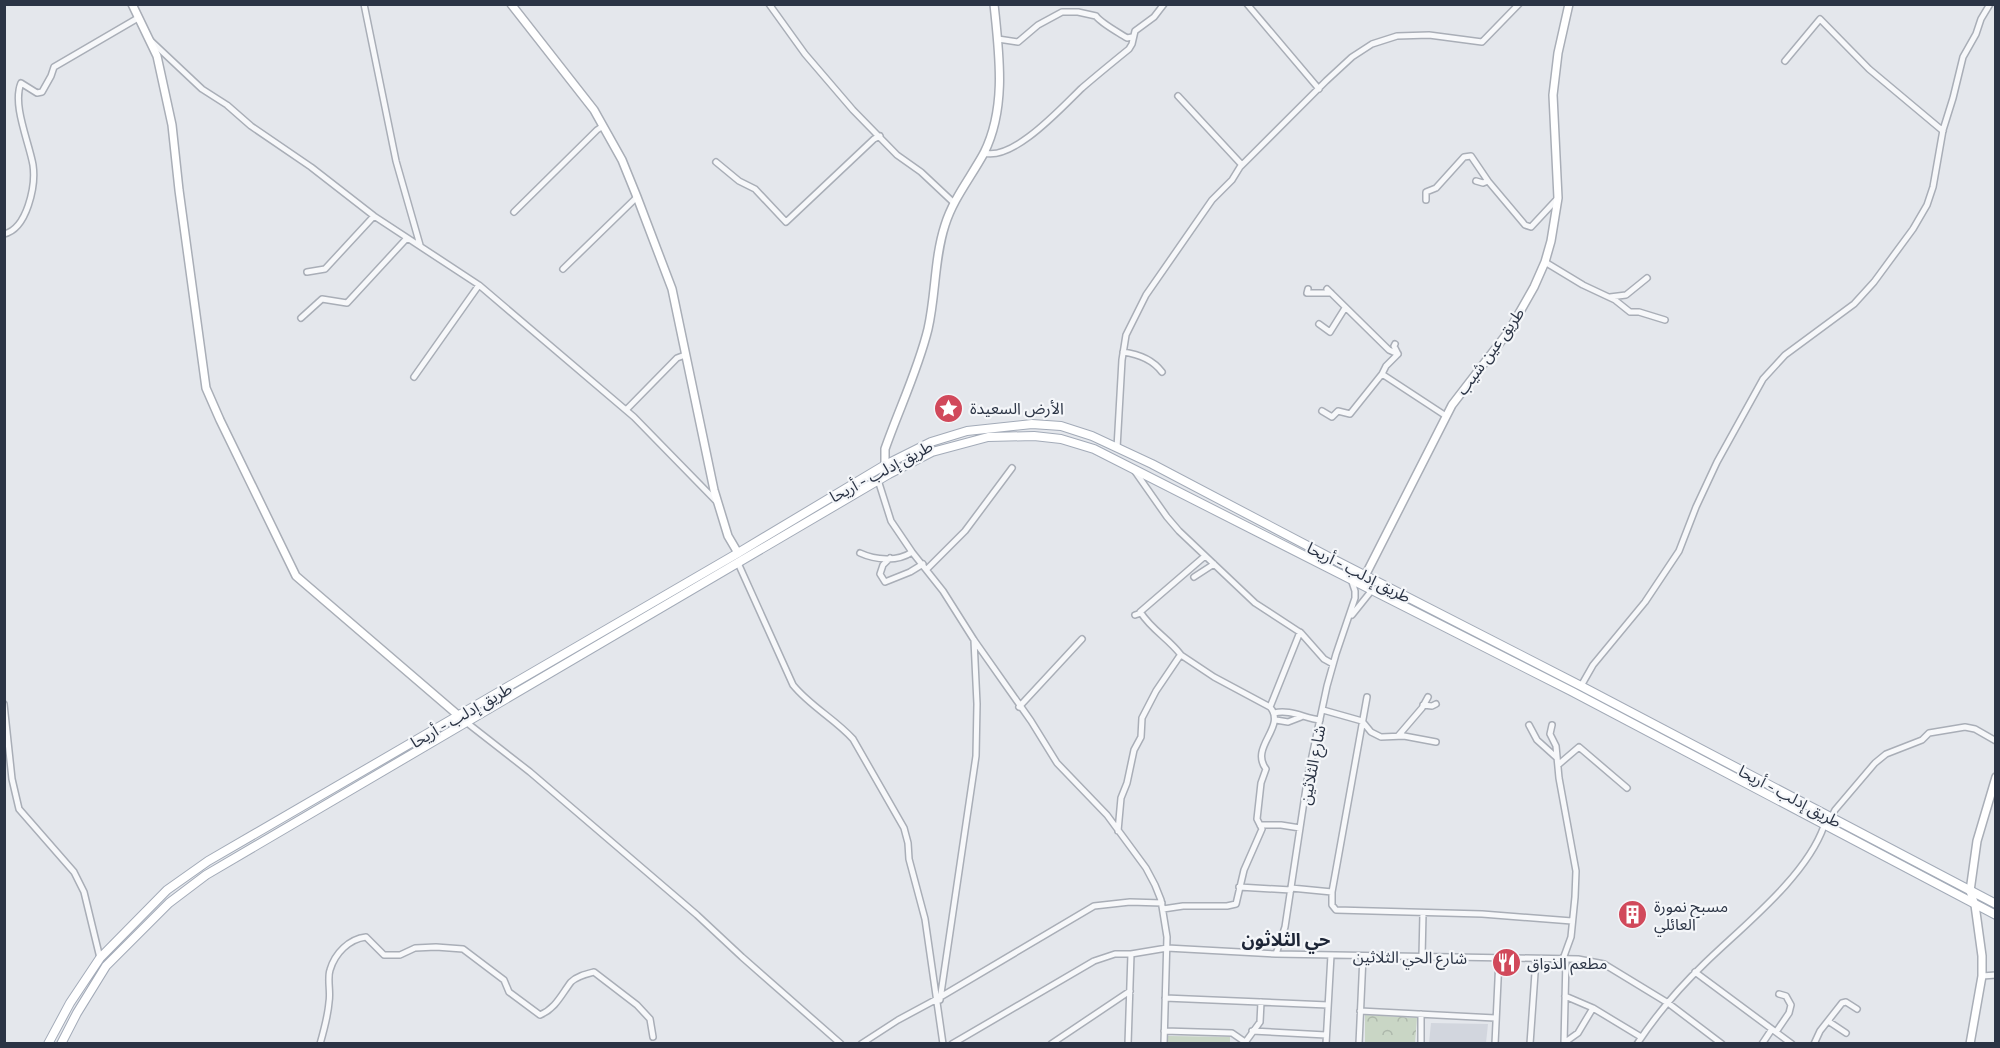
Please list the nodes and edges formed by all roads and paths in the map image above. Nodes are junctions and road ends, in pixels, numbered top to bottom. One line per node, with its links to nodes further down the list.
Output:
1 (132, 4): 11 (street)
2 (364, 4): 34 (street)
3 (511, 4): 18 (street)
4 (769, 4): 20 (street)
5 (994, 4): 13 (street)
6 (1164, 4): 12 (street)
7 (1246, 4): 16 (street)
8 (1519, 4): 16 (street)
9 (1569, 4): 27 (street, طريق عين شيب)
10 (1990, 4): 19 (street)
11 (138, 18): 14 (street); 32 (street)
12 (1132, 37): 13 (street); 21 (street)
13 (998, 39): 21 (street)
14 (149, 40): 31 (street); 95 (street)
15 (1785, 61): 19 (street)
16 (1319, 88): 23 (street)
17 (1178, 96): 23 (street)
18 (603, 126): 26 (street); 30 (street)
19 (1943, 131): 84 (street)
20 (880, 136): 22 (street); 29 (street)
21 (984, 153): 29 (street)
22 (716, 162)
23 (1242, 165): 47 (street)
24 (1476, 181): 25 (street)
25 (1488, 181): 27 (street); 28 (street)
26 (637, 197): 36 (street); 49 (street)
27 (1558, 198): 35 (street, طريق عين شيب)
28 (1426, 200)
29 (954, 203): 57 (street)
30 (514, 212)
31 (374, 216): 33 (street); 37 (street)
32 (4, 234)
33 (407, 238): 34 (street); 43 (street)
34 (421, 246): 39 (street)
35 (1545, 262): 41 (street); 55 (street, طريق عين شيب)
36 (563, 269)
37 (307, 272)
38 (1647, 278): 41 (street)
39 (479, 285): 52 (street); 53 (street)
40 (1308, 289): 42 (street)
41 (1609, 297): 44 (street)
42 (1345, 308): 45 (street); 48 (street)
43 (301, 318)
44 (1665, 320)
45 (1319, 324)
46 (1395, 344): 48 (street)
47 (1123, 352): 50 (street); 56 (street)
48 (1398, 354): 51 (street)
49 (685, 355): 53 (street); 61 (street)
50 (1162, 372)
51 (1382, 374): 54 (street); 55 (street)
52 (414, 377)
53 (626, 410): 61 (street)
54 (1322, 411)
55 (1446, 416): 74 (street, طريق عين شيب)
56 (1117, 448): 57 (main road, طريق إدلب - أريحا); 69 (main road, طريق إدلب - أريحا)
57 (885, 465): 62 (main road, طريق إدلب - أريحا)
58 (1012, 468): 73 (street)
59 (1133, 468): 60 (main road, طريق إدلب - أريحا); 67 (street); 69 (main road, طريق إدلب - أريحا)
60 (878, 480): 63 (main road, طريق إدلب - أريحا); 64 (street)
61 (718, 503): 65 (street)
62 (807, 512): 63 (main road); 65 (main road, طريق إدلب - أريحا)
63 (811, 520): 70 (main road, طريق إدلب - أريحا)
64 (912, 552): 68 (street); 71 (street)
65 (738, 553): 87 (main road, طريق إدلب - أريحا)
66 (860, 553): 68 (street)
67 (1205, 556): 72 (street); 82 (street)
68 (890, 558): 71 (street)
69 (1325, 560): 74 (main road, طريق إدلب - أريحا); 76 (main road, طريق إدلب - أريحا)
70 (738, 563): 94 (main road, طريق إدلب - أريحا); 143 (street)
71 (923, 564): 73 (street)
72 (1214, 564): 75 (street); 79 (street)
73 (927, 569): 81 (street)
74 (1365, 576): 84 (main road, طريق إدلب - أريحا)
75 (1194, 577)
76 (1351, 579): 77 (main road, طريق إدلب - أريحا); 78 (street, شارع الثلاثين)
77 (1372, 590): 78 (street); 110 (main road, طريق إدلب - أريحا)
78 (1346, 627): 83 (street, شارع الثلاثين)
79 (1300, 632): 83 (street); 92 (street)
80 (1082, 639): 91 (street)
81 (974, 640): 91 (street); 143 (street)
82 (1181, 655): 92 (street); 116 (street)
83 (1333, 664): 93 (street, شارع الثلاثين)
84 (1581, 686): 108 (main road, طريق إدلب - أريحا)
85 (1428, 697): 90 (street)
86 (1367, 698): 99 (street)
87 (481, 703): 94 (main road); 95 (main road, طريق إدلب - أريحا)
88 (4, 704): 133 (street)
89 (1436, 704): 90 (street)
90 (1423, 705): 103 (street)
91 (1019, 707): 116 (street)
92 (1272, 710): 96 (street); 97 (street)
93 (1323, 710): 98 (street, شارع الثلاثين); 99 (street)
94 (486, 711): 100 (main road, طريق إدلب - أريحا)
95 (459, 716): 133 (main road, طريق إدلب - أريحا)
96 (1300, 717): 97 (street); 98 (street)
97 (1276, 720): 113 (street)
98 (1320, 720): 115 (street, شارع الثلاثين)
99 (1362, 721): 103 (street); 120 (street)
100 (466, 722): 164 (main road, طريق إدلب - أريحا); 166 (street)
101 (1529, 725): 106 (street)
102 (1552, 725): 106 (street)
103 (1398, 736): 105 (street)
104 (1995, 741): 112 (street)
105 (1436, 742)
106 (1557, 758): 107 (street)
107 (1558, 765): 111 (street); 126 (street)
108 (1751, 776): 110 (main road); 112 (main road, طريق إدلب - أريحا)
109 (1995, 777): 119 (street)
110 (1747, 784): 114 (main road, طريق إدلب - أريحا)
111 (1627, 788)
112 (1831, 818): 119 (main road, طريق إدلب - أريحا)
113 (1260, 825): 115 (street); 117 (street)
114 (1824, 826): 122 (main road, طريق إدلب - أريحا); 137 (street)
115 (1300, 828): 118 (street, شارع الثلاثين)
116 (1118, 831): 123 (street)
117 (1239, 887): 118 (street); 123 (street)
118 (1291, 889): 120 (street); 129 (street, شارع الثلاثين)
119 (1970, 891): 121 (main road, طريق إدلب - أريحا); 122 (street)
120 (1332, 892): 124 (street)
121 (1995, 904)
122 (1974, 905): 125 (main road, طريق إدلب - أريحا); 139 (street)
123 (1162, 906): 127 (street); 143 (street)
124 (1423, 913): 126 (street); 132 (street)
125 (1995, 915)
126 (1572, 921): 136 (street)
127 (1167, 948): 128 (street, شارع الحي الثلاثين); 129 (street, شارع الحي الثلاثين); 144 (street)
128 (1131, 954): 140 (street); 169 (street, شارع الحي الثلاثين)
129 (1276, 954): 130 (street, شارع الحي الثلاثين)
130 (1331, 955): 131 (street, شارع الحي الثلاثين); 147 (street)
131 (1363, 956): 132 (street, شارع الحي الثلاثين); 150 (street)
132 (1422, 957): 134 (street, شارع الحي الثلاثين)
133 (100, 958): 163 (main road, طريق إدلب - أريحا)
134 (1498, 958): 135 (street, شارع الحي الثلاثين); 152 (street)
135 (1536, 959): 136 (street, شارع الحي الثلاثين); 177 (street)
136 (1564, 959): 142 (street); 146 (street, شارع الحي الثلاثين)
137 (1695, 972): 146 (street); 154 (street)
138 (1995, 975): 139 (street)
139 (1982, 976): 183 (street)
140 (1130, 991): 170 (street); 171 (street)
141 (1779, 994): 154 (street)
142 (1565, 996): 148 (street); 162 (street)
143 (939, 998): 167 (street); 168 (street)
144 (1165, 998): 145 (street); 155 (street)
145 (1261, 1002): 147 (street); 156 (street)
146 (1668, 1003): 160 (street); 179 (street, شارع الحي الثلاثين)
147 (1328, 1005): 158 (street)
148 (1593, 1008): 160 (street); 162 (street)
149 (1857, 1009): 153 (street)
150 (1360, 1011): 151 (street); 174 (street)
151 (1421, 1014): 152 (street); 175 (street)
152 (1495, 1018): 176 (street)
153 (1828, 1021): 157 (street); 182 (street)
154 (1774, 1030): 180 (street); 181 (street)
155 (1164, 1031): 161 (street); 172 (street)
156 (1252, 1031): 158 (street); 161 (street)
157 (1846, 1033)
158 (1326, 1035): 173 (street)
159 (652, 1037): 165 (street)
160 (1641, 1037): 178 (street)
161 (1244, 1043)
162 (1564, 1043)
163 (48, 1044)
164 (61, 1044)
165 (320, 1044)
166 (841, 1044)
167 (861, 1044)
168 (943, 1044)
169 (952, 1044)
170 (1051, 1044)
171 (1128, 1044)
172 (1164, 1044)
173 (1326, 1044)
174 (1359, 1044)
175 (1421, 1044)
176 (1495, 1044)
177 (1530, 1044)
178 (1637, 1044)
179 (1722, 1044)
180 (1762, 1044)
181 (1792, 1044)
182 (1814, 1044)
183 (1970, 1044)

